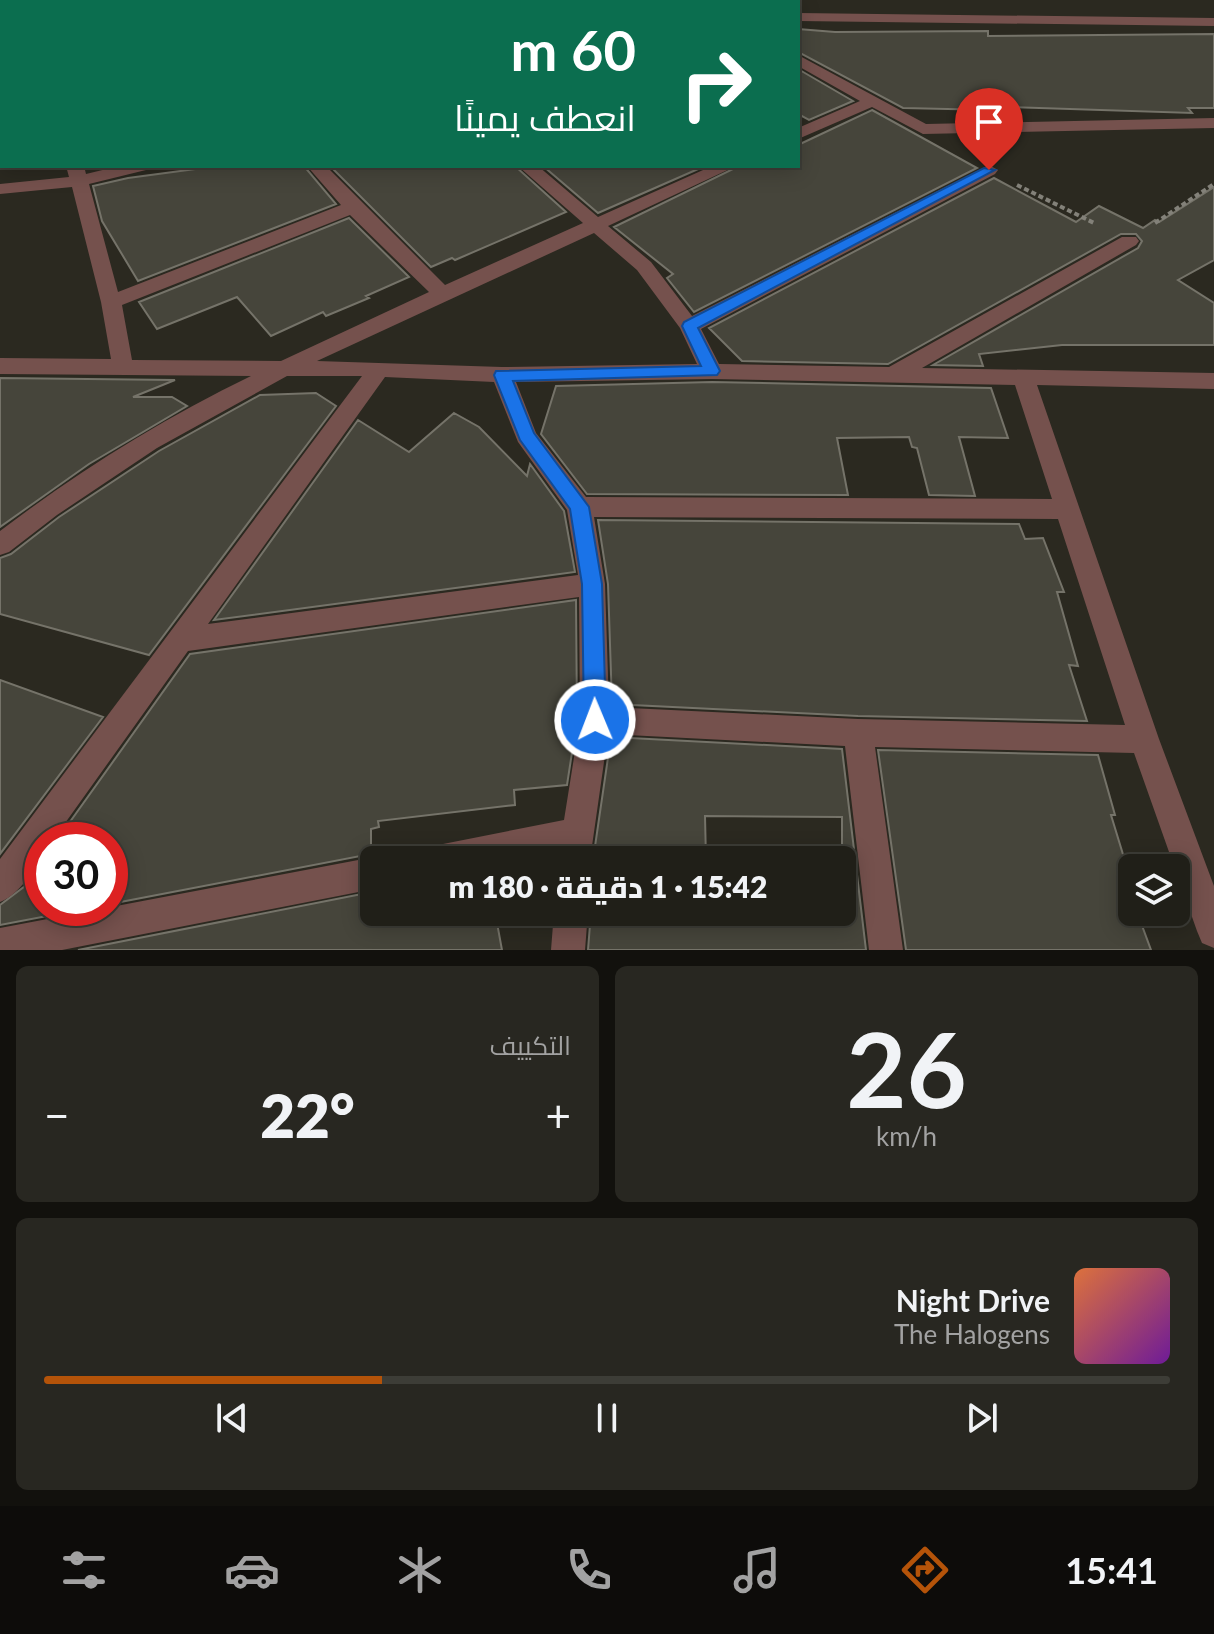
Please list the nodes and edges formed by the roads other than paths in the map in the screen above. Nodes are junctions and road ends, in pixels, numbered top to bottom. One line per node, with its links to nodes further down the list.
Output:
1 (820, 0): 2 (street)
2 (800, 15)
3 (800, 16): 4 (street)
4 (1214, 22)
5 (800, 61): 6 (street)
6 (873, 101): 7 (street); 8 (street)
7 (1214, 123)
8 (800, 133)
9 (122, 168): 14 (street)
10 (318, 168): 16 (street)
11 (529, 168): 17 (street)
12 (723, 168): 17 (street)
13 (989, 170): 21 (street)
14 (77, 173): 15 (street); 20 (street)
15 (0, 189)
16 (353, 207): 19 (street); 20 (street)
17 (597, 224): 19 (street); 21 (street)
18 (1129, 241): 27 (street)
19 (442, 294): 24 (street)
20 (111, 302): 23 (street)
21 (689, 326): 26 (street)
22 (0, 366): 23 (street)
23 (123, 368): 24 (street)
24 (279, 368): 25 (street); 33 (street)
25 (379, 369): 28 (street); 35 (street)
26 (712, 371): 27 (street); 28 (street)
27 (894, 374): 29 (street)
28 (502, 375): 31 (street)
29 (1024, 379): 30 (street); 32 (street)
30 (1214, 381)
31 (579, 507): 32 (street); 34 (street)
32 (1066, 509): 38 (street)
33 (0, 545)
34 (592, 584): 35 (street); 36 (street)
35 (180, 640): 41 (street)
36 (595, 720): 37 (street); 39 (street)
37 (858, 733): 38 (street); 46 (street)
38 (1144, 739): 43 (street)
39 (575, 846)
40 (360, 876): 44 (street)
41 (0, 886)
42 (570, 926): 45 (street)
43 (1214, 931)
44 (0, 945)
45 (568, 950)
46 (886, 950)

